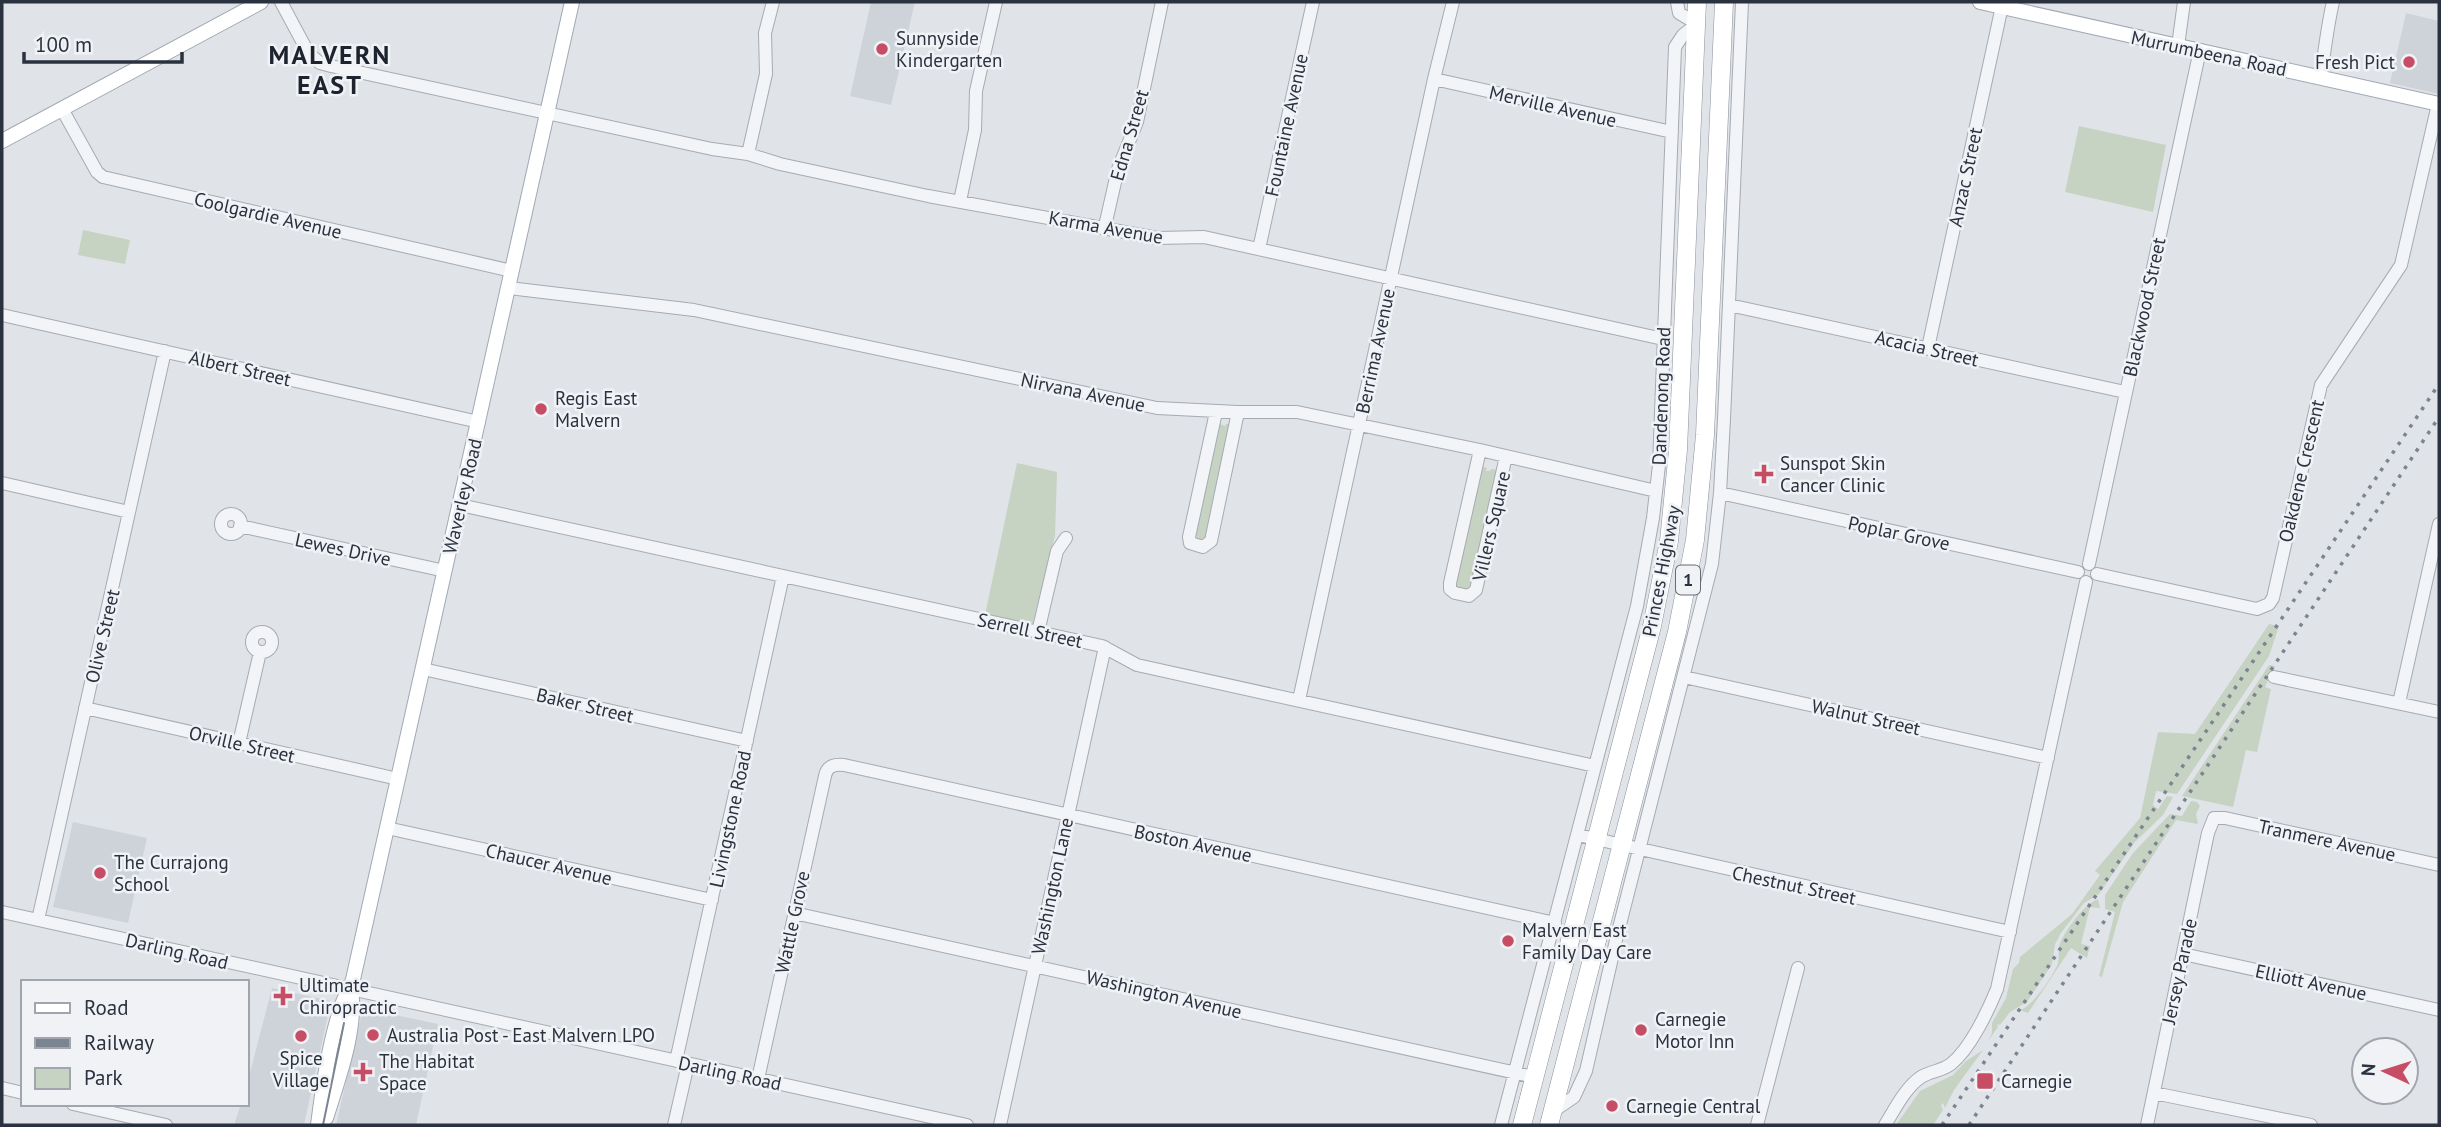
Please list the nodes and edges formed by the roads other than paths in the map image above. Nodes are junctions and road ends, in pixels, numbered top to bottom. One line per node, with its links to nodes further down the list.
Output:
1 (261, 2): 24 (main road)
2 (281, 2): 25 (street, Karma Avenue)
3 (572, 2): 25 (main road, Waverley Road)
4 (773, 2): 30 (street)
5 (996, 2): 31 (street)
6 (1162, 2): 32 (street, Edna Street)
7 (1313, 2): 33 (street, Fountaine Avenue)
8 (1453, 2): 22 (street, Berrima Avenue)
9 (1678, 2): 18 (street)
10 (1697, 2): 18 (highway, Princes Highway / 1)
11 (1724, 2): 28 (highway, Princes Highway / 1)
12 (1742, 2): 26 (street)
13 (1980, 2): 16 (main road, Murrumbeena Road)
14 (2333, 2): 21 (street)
15 (2184, 4): 19 (street)
16 (2002, 6): 17 (main road, Murrumbeena Road); 40 (street, Anzac Street)
17 (2034, 8): 19 (main road, Murrumbeena Road)
18 (1697, 24): 27 (street, Dandenong Road); 45 (highway, Princes Highway / 1)
19 (2174, 45): 20 (main road, Murrumbeena Road)
20 (2200, 50): 21 (main road, Murrumbeena Road); 42 (street, Blackwood Street)
21 (2316, 77): 23 (main road, Murrumbeena Road)
22 (1434, 79): 27 (street, Merville Avenue); 35 (street, Berrima Avenue)
23 (2438, 104): 59 (street, Oakdene Crescent)
24 (62, 109): 29 (main road); 34 (street, Coolgardie Avenue)
25 (547, 114): 30 (street, Karma Avenue); 34 (main road, Waverley Road)
26 (1736, 126): 28 (street); 37 (street)
27 (1672, 132): 39 (street, Dandenong Road)
28 (1718, 135): 46 (highway, Princes Highway / 1)
29 (2, 141)
30 (748, 154): 31 (street, Karma Avenue)
31 (960, 201): 32 (street, Karma Avenue)
32 (1105, 226): 33 (street, Karma Avenue)
33 (1259, 249): 35 (street, Karma Avenue)
34 (512, 271): 36 (main road, Waverley Road)
35 (1391, 277): 39 (street, Karma Avenue); 48 (street, Berrima Avenue)
36 (509, 288): 43 (street, Nirvana Avenue); 47 (main road, Waverley Road)
37 (1729, 305): 40 (street, Acacia Street); 53 (street)
38 (2, 315): 41 (street, Albert Street)
39 (1663, 339): 52 (street, Dandenong Road)
40 (1928, 348): 42 (street, Acacia Street)
41 (165, 351): 47 (street, Albert Street); 55 (street, Olive Street)
42 (2125, 392): 59 (street, Blackwood Street)
43 (1216, 412): 44 (street, Nirvana Avenue); 44 (street)
44 (1238, 412): 48 (street, Nirvana Avenue)
45 (1680, 415): 46 (highway); 83 (highway, Princes Highway / 1)
46 (1705, 418): 84 (highway, Princes Highway / 1)
47 (479, 422): 54 (main road, Waverley Road)
48 (1358, 425): 49 (street, Nirvana Avenue); 69 (street, Berrima Avenue)
49 (1480, 450): 50 (street, Nirvana Avenue); 50 (street, Villers Square)
50 (1506, 456): 52 (street, Nirvana Avenue)
51 (2, 483): 55 (street)
52 (1656, 491): 77 (street, Dandenong Road)
53 (1720, 493): 62 (street, Poplar Grove); 67 (street)
54 (460, 505): 60 (main road, Waverley Road); 61 (street, Serrell Street)
55 (129, 512): 71 (street, Olive Street)
56 (2439, 524): 70 (street)
57 (240, 526): 60 (street, Lewes Drive)
58 (1066, 538): 63 (street)
59 (2093, 569): 62 (street)
60 (445, 571): 66 (main road, Waverley Road)
61 (783, 576): 63 (street, Serrell Street); 73 (street, Livingstone Road)
62 (2082, 577): 75 (street)
63 (1038, 632): 64 (street, Serrell Street)
64 (1105, 647): 69 (street, Serrell Street); 79 (street, Washington Lane)
65 (261, 652): 74 (street)
66 (423, 669): 73 (street, Baker Street); 78 (main road, Waverley Road)
67 (1684, 677): 75 (street, Walnut Street); 85 (street)
68 (2274, 677): 70 (street)
69 (1299, 700): 77 (street, Serrell Street)
70 (2399, 703): 72 (street)
71 (85, 708): 74 (street, Orville Street); 90 (street, Olive Street)
72 (2439, 712)
73 (747, 741): 87 (street, Livingstone Road)
74 (239, 743): 78 (street, Orville Street)
75 (2048, 758): 92 (street)
76 (830, 766): 79 (street, Boston Avenue); 89 (street, Wattle Grove)
77 (1595, 766): 82 (street, Dandenong Road)
78 (398, 779): 81 (main road, Waverley Road)
79 (1068, 815): 91 (street, Boston Avenue); 94 (street, Washington Lane)
80 (2214, 818): 86 (street, Tranmere Avenue); 93 (street, Jersey Parade)
81 (387, 828): 87 (street, Chaucer Avenue); 96 (main road, Waverley Road)
82 (1578, 835): 83 (street, Chestnut Street); 91 (street, Dandenong Road)
83 (1596, 840): 84 (street, Chestnut Street); 101 (highway, Princes Highway / 1)
84 (1621, 846): 85 (street, Chestnut Street); 98 (highway, Princes Highway / 1)
85 (1639, 851): 92 (street, Chestnut Street); 104 (street)
86 (2439, 865)
87 (712, 900): 99 (street, Livingstone Road)
88 (2, 912): 90 (street, Darling Road)
89 (794, 913): 94 (street, Washington Avenue); 102 (street, Wattle Grove)
90 (38, 920): 96 (street, Darling Road)
91 (1556, 923): 100 (street, Dandenong Road)
92 (2010, 932): 117 (street)
93 (2183, 954): 97 (street, Elliott Avenue); 106 (street, Jersey Parade)
94 (1035, 966): 100 (street, Washington Avenue); 113 (street, Washington Lane)
95 (1798, 968): 116 (street)
96 (351, 990): 99 (street, Darling Road); 110 (main road, Waverley Road)
97 (2439, 1010)
98 (1566, 1060): 104 (street); 108 (highway, Princes Highway / 1)
99 (682, 1062): 102 (street, Darling Road); 111 (street, Livingstone Road)
100 (1515, 1072): 101 (street, Washington Avenue); 114 (street, Dandenong Road)
101 (1534, 1077): 115 (highway, Princes Highway / 1)
102 (758, 1079): 112 (street, Darling Road)
103 (2, 1088): 105 (street)
104 (1579, 1089): 108 (street)
105 (21, 1093)
106 (2154, 1093): 118 (street, Jersey Parade); 119 (street)
107 (82, 1106): 109 (street)
108 (1553, 1121)
109 (166, 1125)
110 (321, 1125)
111 (674, 1125)
112 (967, 1125)
113 (1000, 1125)
114 (1501, 1125)
115 (1522, 1125)
116 (1757, 1125)
117 (1885, 1125)
118 (2147, 1125)
119 (2311, 1125)

